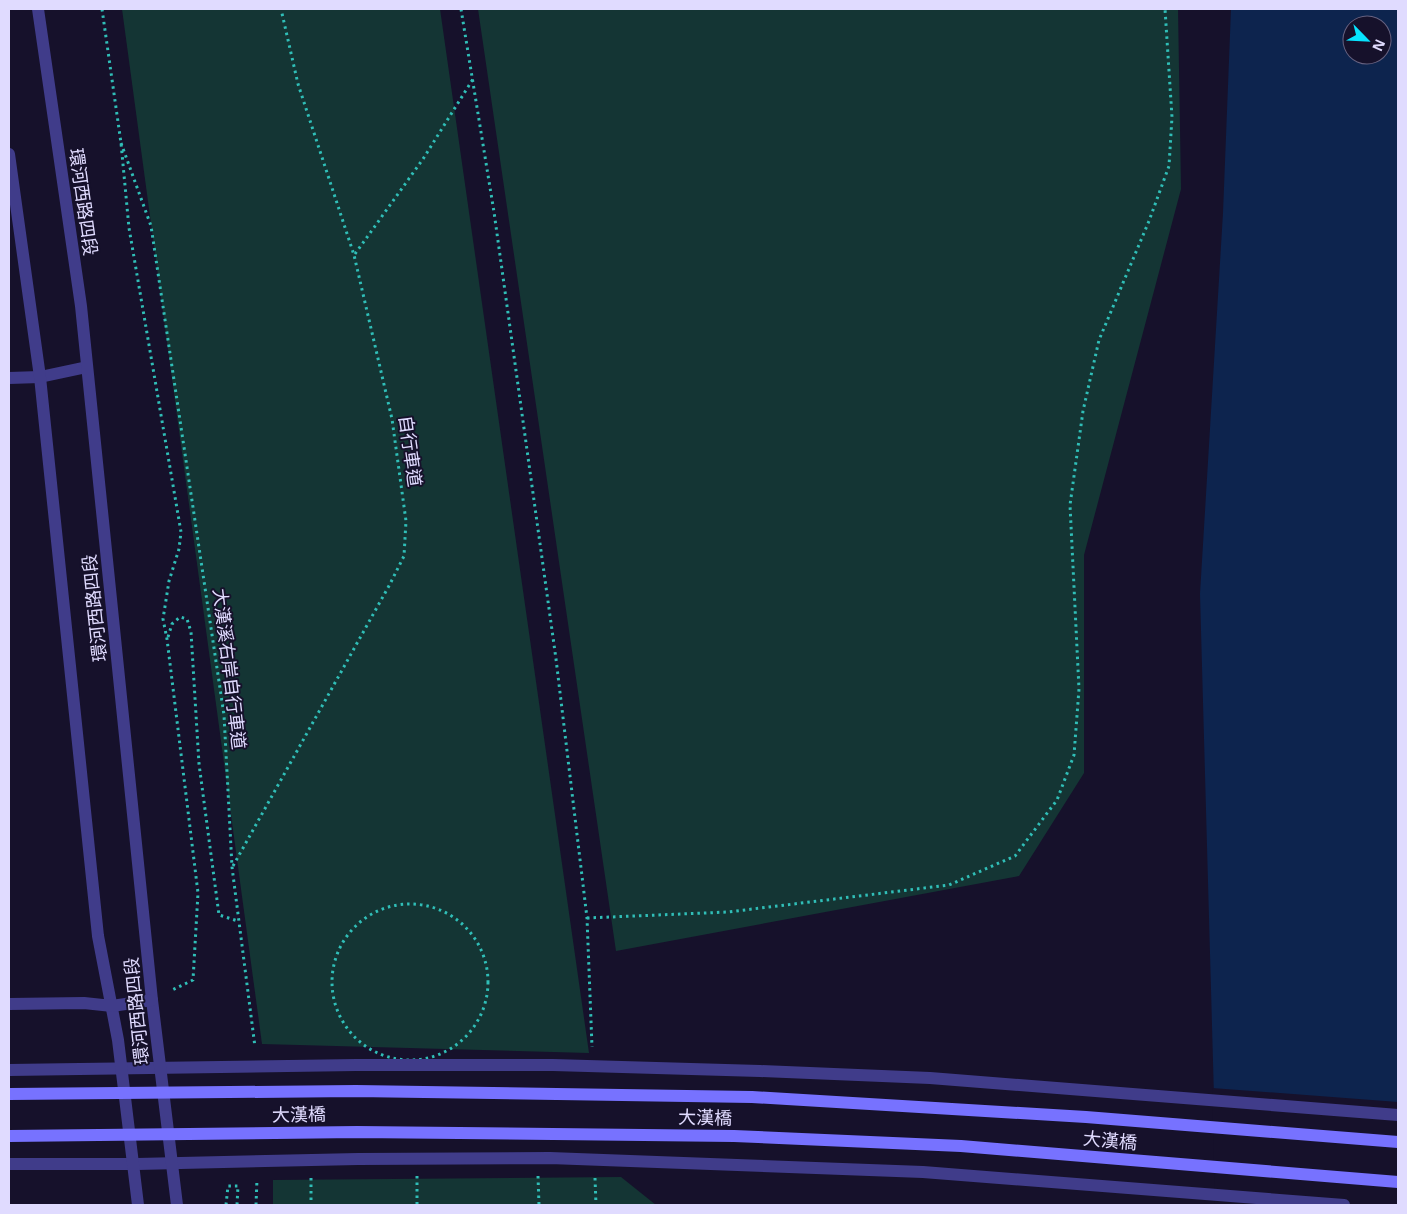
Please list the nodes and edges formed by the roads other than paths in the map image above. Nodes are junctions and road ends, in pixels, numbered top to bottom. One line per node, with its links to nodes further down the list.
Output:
1 (38, 9): 3 (street, 環河西路四段)
2 (9, 154): 4 (street, 環河西路四段)
3 (87, 367): 4 (street); 6 (street, 環河西路四段)
4 (40, 377): 5 (street); 8 (street, 環河西路四段)
5 (9, 378)
6 (152, 1000): 8 (street); 17 (street, 環河西路四段)
7 (9, 1004): 8 (street)
8 (112, 1006): 16 (street, 環河西路四段)
9 (9, 1070): 11 (street)
10 (9, 1094): 13 (main road, 大漢橋)
11 (1398, 1115)
12 (9, 1136): 15 (main road, 大漢橋)
13 (1398, 1142)
14 (9, 1164): 18 (street)
15 (1398, 1182)
16 (138, 1205)
17 (177, 1205)
18 (1344, 1205)

